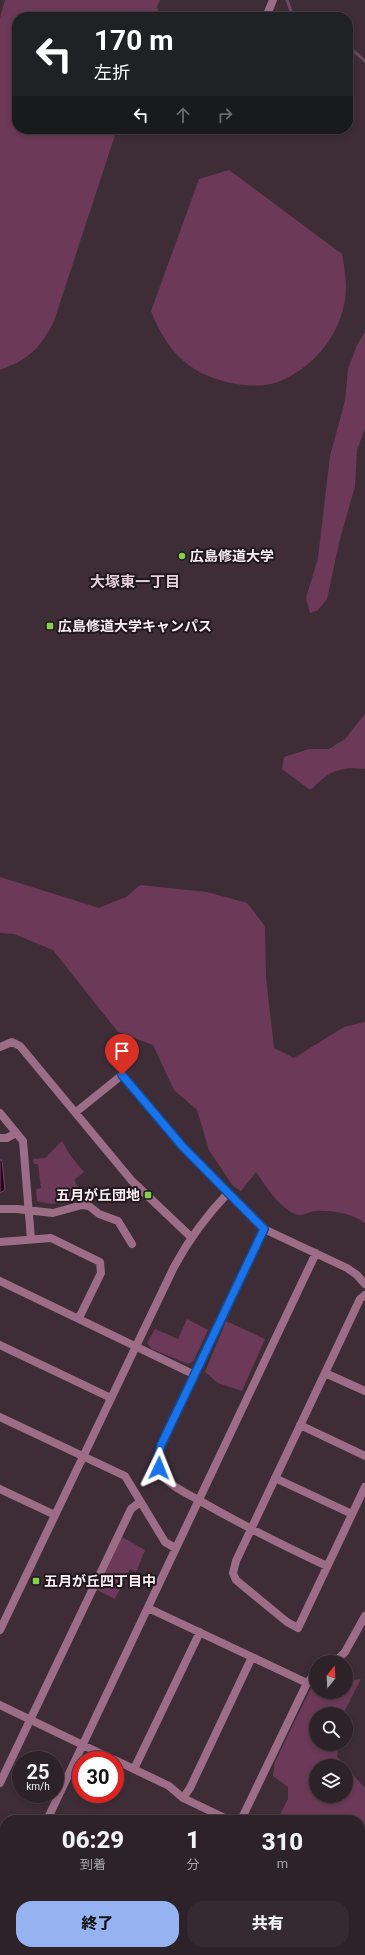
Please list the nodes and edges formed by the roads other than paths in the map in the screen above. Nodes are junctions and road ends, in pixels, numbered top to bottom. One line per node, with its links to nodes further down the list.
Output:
1 (273, 0): 2 (street)
2 (268, 12)
3 (0, 1047): 4 (street)
4 (76, 1112): 8 (street); 12 (street)
5 (0, 1113): 6 (street)
6 (16, 1133): 7 (street); 10 (street)
7 (0, 1138)
8 (228, 1193): 11 (street); 12 (street)
9 (0, 1209): 10 (street)
10 (28, 1210): 13 (street); 15 (street)
11 (264, 1229): 16 (street); 24 (street)
12 (191, 1238): 22 (street)
13 (31, 1240): 14 (street); 20 (street)
14 (0, 1242)
15 (132, 1244)
16 (316, 1253): 18 (street); 34 (street)
17 (0, 1281): 20 (street)
18 (365, 1284)
19 (365, 1295): 23 (street)
20 (79, 1318): 22 (street)
21 (0, 1345): 26 (street)
22 (136, 1346): 24 (street); 26 (street)
23 (325, 1372): 25 (street); 28 (street)
24 (195, 1374): 34 (street)
25 (365, 1392)
26 (111, 1398): 29 (street)
27 (0, 1416): 29 (street)
28 (300, 1425): 30 (street); 31 (street)
29 (83, 1456): 35 (street); 37 (street)
30 (365, 1456)
31 (275, 1478): 36 (street); 38 (street)
32 (365, 1487): 36 (street)
33 (0, 1489): 37 (street)
34 (198, 1500): 38 (street); 39 (street)
35 (140, 1502): 39 (street); 49 (street)
36 (352, 1514): 40 (street)
37 (55, 1515): 43 (street)
38 (251, 1530): 40 (street); 40 (street)
39 (175, 1548): 41 (street)
40 (327, 1566)
41 (148, 1608): 44 (street); 50 (street)
42 (365, 1616): 45 (street)
43 (0, 1630)
44 (200, 1632): 46 (street); 53 (street)
45 (342, 1655)
46 (252, 1657): 47 (street); 55 (street)
47 (307, 1683): 58 (street)
48 (0, 1705): 49 (street)
49 (30, 1720): 50 (street); 54 (street)
50 (82, 1745): 51 (street); 56 (street)
51 (95, 1751)
52 (124, 1764): 53 (street)
53 (134, 1769): 55 (street)
54 (0, 1783)
55 (183, 1798): 57 (street)
56 (48, 1815)
57 (219, 1815)
58 (243, 1815)

